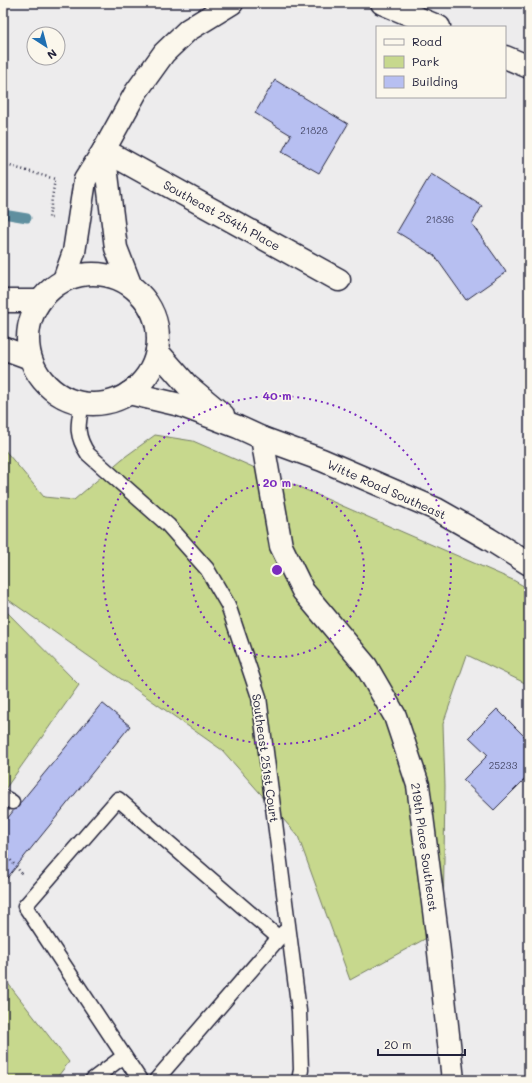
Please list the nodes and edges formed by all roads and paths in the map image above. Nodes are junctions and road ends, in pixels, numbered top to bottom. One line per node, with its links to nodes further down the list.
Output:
1 (232, 3): 6 (street)
2 (382, 3): 3 (street)
3 (437, 26)
4 (506, 57): 5 (street)
5 (529, 68)
6 (104, 150): 7 (street); 8 (street, Southeast 254th Place); 9 (street)
7 (64, 280): 9 (street); 11 (street)
8 (339, 280)
9 (130, 284): 13 (street)
10 (3, 301): 11 (street)
11 (39, 301): 14 (street)
12 (3, 348): 14 (street)
13 (157, 351): 15 (street); 17 (street, Witte Road Southeast)
14 (30, 358): 16 (street)
15 (129, 393): 16 (street); 17 (street, Witte Road Southeast)
16 (82, 403): 22 (lane, Southeast 251st Court)
17 (238, 427): 18 (street, Witte Road Southeast)
18 (262, 438): 19 (street, Witte Road Southeast); 29 (street, 219th Place Southeast)
19 (529, 564)
20 (3, 851): 21 (path)
21 (37, 892): 23 (lane); 24 (lane)
22 (288, 926): 23 (lane); 28 (lane, Southeast 251st Court)
23 (279, 938): 27 (lane)
24 (124, 1056): 25 (lane); 26 (lane)
25 (92, 1080)
26 (140, 1080)
27 (156, 1080)
28 (299, 1080)
29 (453, 1080)

